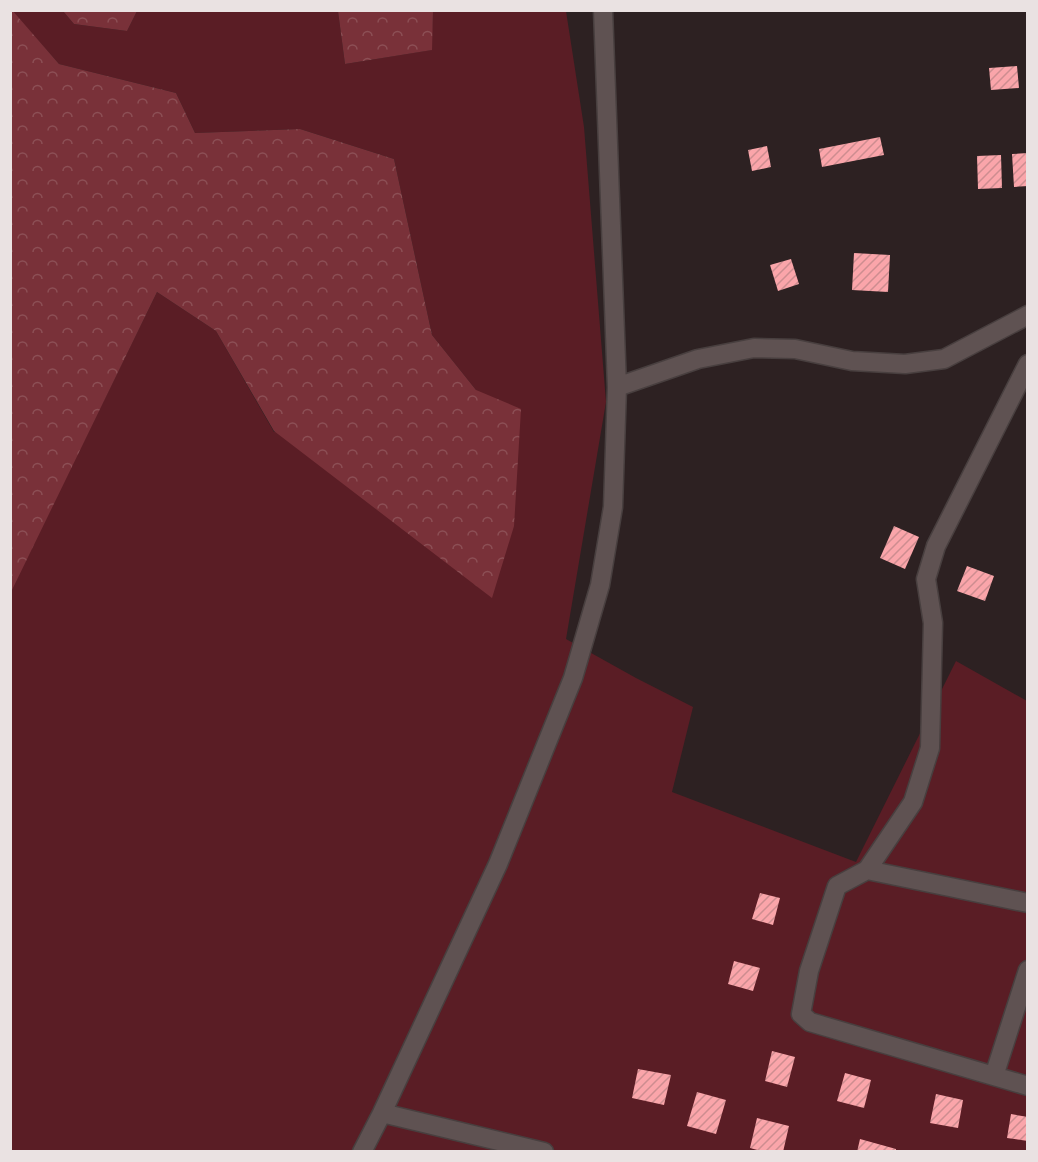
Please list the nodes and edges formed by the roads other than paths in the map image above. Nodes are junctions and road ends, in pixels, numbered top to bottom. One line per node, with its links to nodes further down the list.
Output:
1 (603, 10): 4 (street)
2 (1028, 315): 4 (street)
3 (1028, 364): 5 (street)
4 (617, 387): 10 (street)
5 (867, 870): 6 (street); 8 (street)
6 (1028, 903)
7 (1028, 970): 8 (street)
8 (994, 1076): 9 (street)
9 (1028, 1086)
10 (382, 1113): 11 (street); 12 (street)
11 (362, 1152)
12 (544, 1152)

